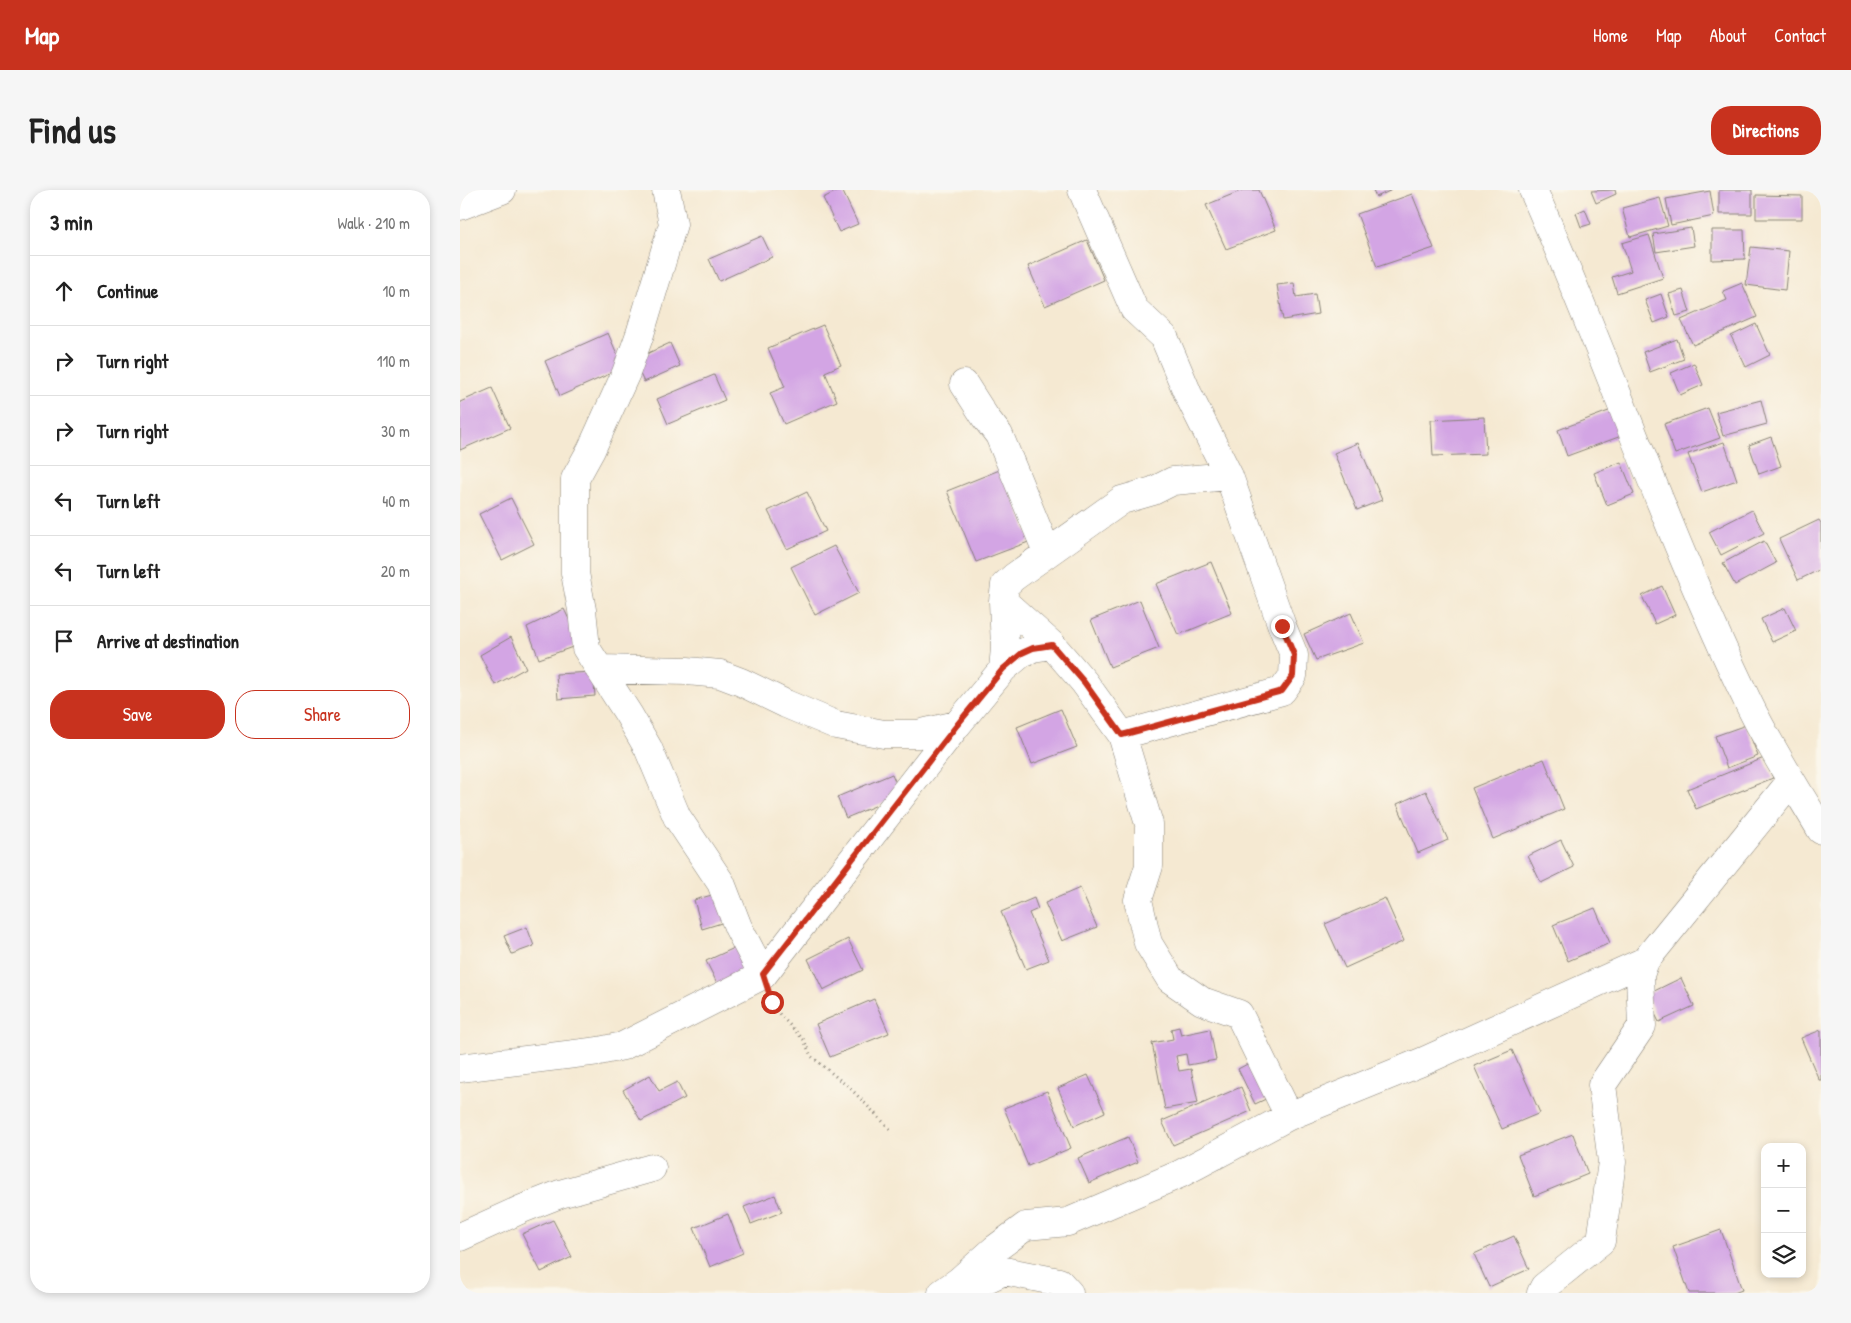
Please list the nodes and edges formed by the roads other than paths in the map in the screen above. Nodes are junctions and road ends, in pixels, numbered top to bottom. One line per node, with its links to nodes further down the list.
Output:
1 (502, 190): 5 (street)
2 (666, 190): 11 (street)
3 (1082, 190): 7 (street)
4 (1532, 190): 15 (street)
5 (460, 206)
6 (964, 384): 8 (street)
7 (1229, 476): 8 (street); 14 (street)
8 (1047, 552): 9 (street)
9 (1003, 601): 10 (street); 12 (street)
10 (1052, 645): 12 (street); 14 (street)
11 (599, 669): 13 (street); 18 (street)
12 (1003, 669): 13 (street)
13 (957, 725): 18 (street)
14 (1122, 735): 20 (street)
15 (1792, 781): 16 (street); 17 (street)
16 (1821, 830)
17 (1645, 962): 20 (street); 26 (street)
18 (763, 974): 19 (street)
19 (460, 1068)
20 (1289, 1116): 23 (street)
21 (652, 1168): 22 (street)
22 (460, 1237)
23 (942, 1293)
24 (957, 1293): 25 (street)
25 (1069, 1293)
26 (1541, 1293)

